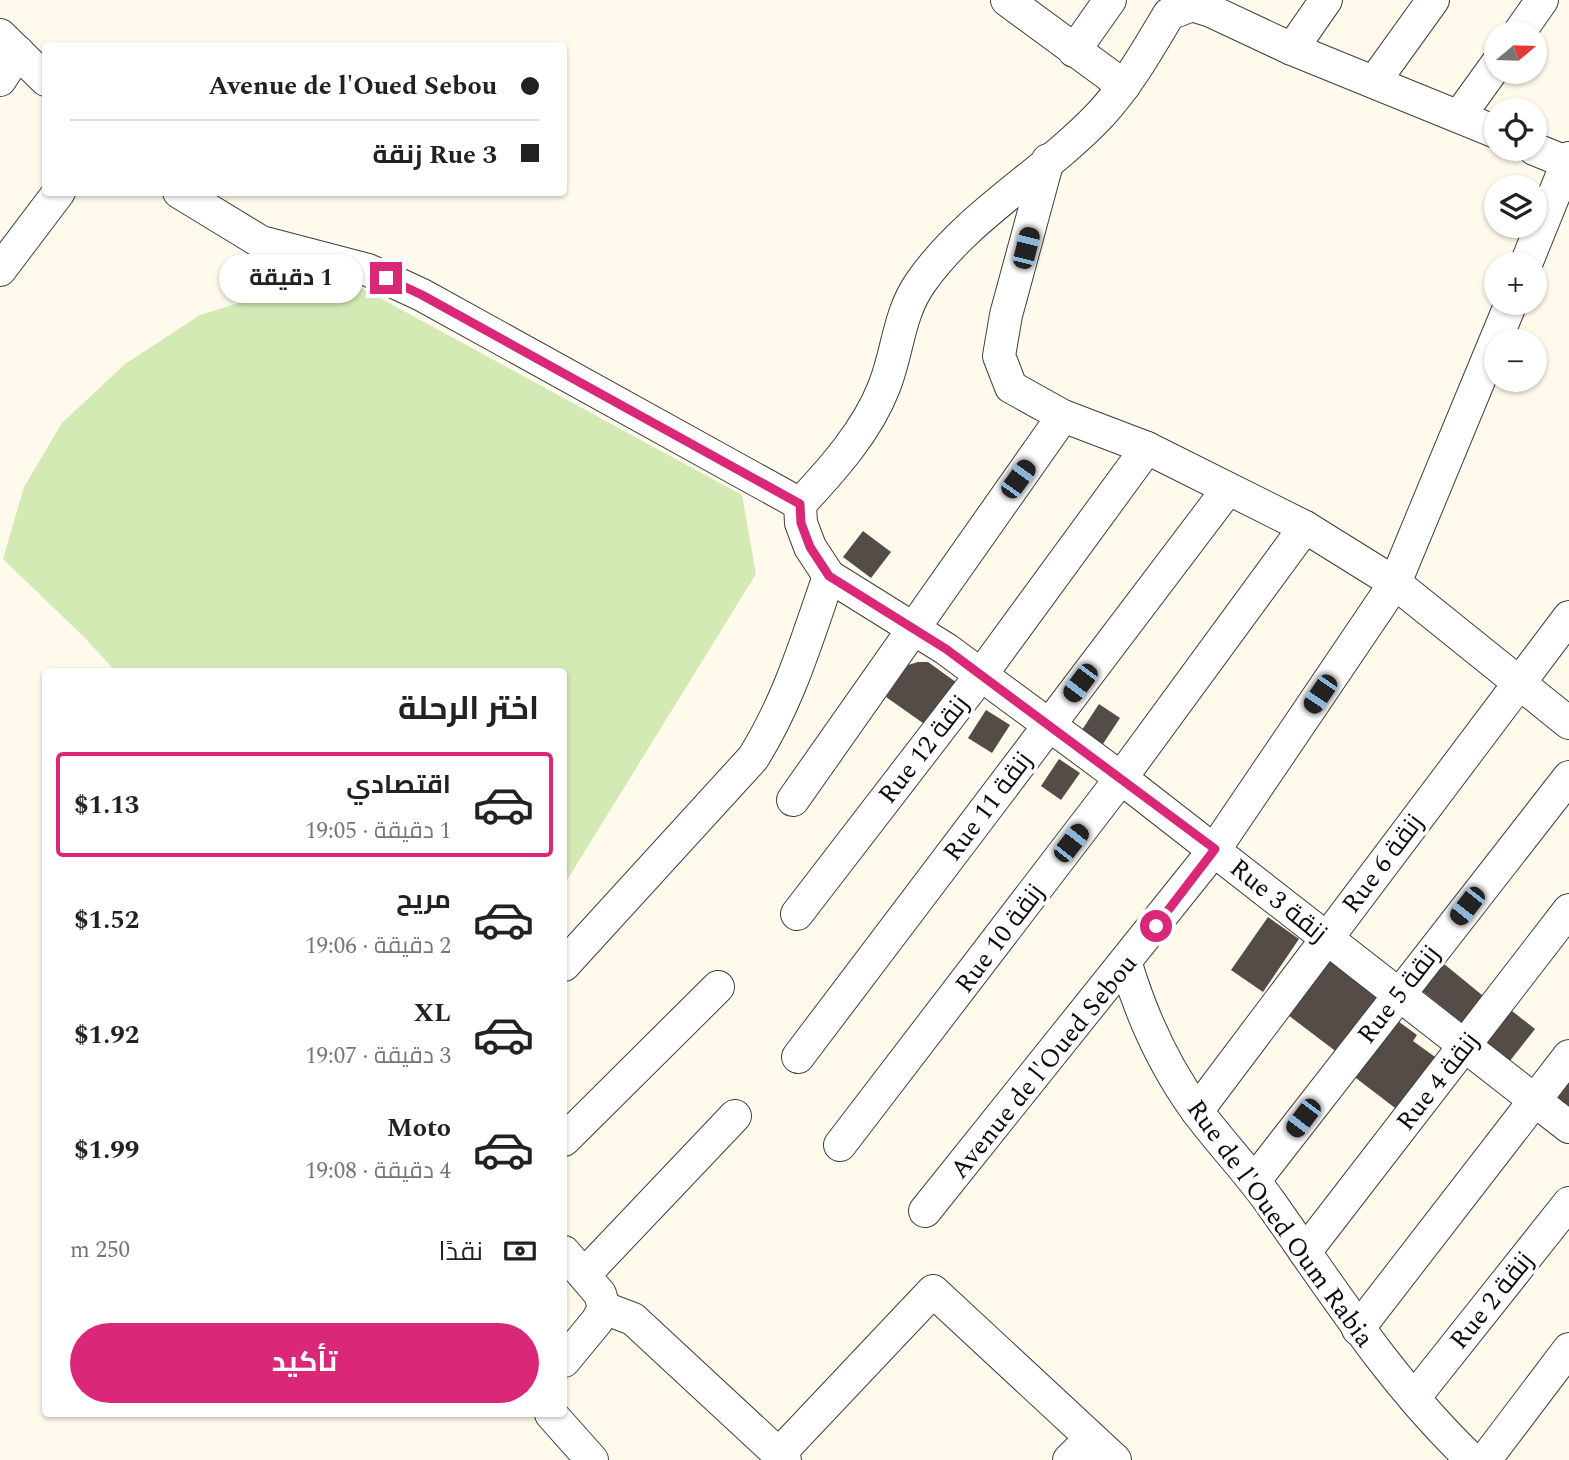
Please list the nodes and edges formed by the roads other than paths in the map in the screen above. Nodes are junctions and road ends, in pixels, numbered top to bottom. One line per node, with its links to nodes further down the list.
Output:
1 (1007, 0): 10 (street)
2 (1110, 0): 10 (street)
3 (1326, 0): 9 (street)
4 (1433, 0): 13 (street)
5 (1542, 0): 7 (street)
6 (1215, 6): 9 (street); 15 (street)
7 (1527, 21)
8 (9, 44): 11 (street); 12 (street)
9 (1292, 49): 13 (street)
10 (1073, 51): 15 (street)
11 (42, 76)
12 (0, 80)
13 (1374, 82): 16 (street)
14 (1484, 82): 16 (street)
15 (1124, 86): 19 (street)
16 (1460, 115): 17 (street)
17 (1484, 126)
18 (1547, 153): 20 (street)
19 (1048, 160): 26 (street); 29 (street)
20 (1568, 160): 23 (street)
21 (56, 196): 24 (street)
22 (186, 196): 29 (street)
23 (1531, 252)
24 (0, 270)
25 (1506, 315): 32 (street, Avenue de l'Oued Sebou)
26 (1063, 416): 27 (street); 34 (street)
27 (1147, 448): 28 (street); 35 (street, Rue 12 زنقة)
28 (1228, 489): 30 (street); 38 (street, Rue 11 زنقة)
29 (800, 504): 31 (street, Rue 3 زنقة)
30 (1305, 527): 32 (street); 40 (street, Rue 10 زنقة)
31 (829, 576): 34 (street, Rue 3 زنقة); 46 (street)
32 (1395, 583): 36 (street); 42 (street, Avenue de l'Oued Sebou)
33 (1569, 617): 36 (street, Rue 6 زنقة)
34 (912, 626): 35 (street, Rue 3 زنقة); 41 (street)
35 (981, 675): 38 (street, Rue 3 زنقة); 44 (street, Rue 12 زنقة)
36 (1517, 681): 37 (street); 45 (street, Rue 6 زنقة)
37 (1569, 723)
38 (1047, 726): 40 (street, Rue 3 زنقة); 51 (street, Rue 11 زنقة)
39 (1569, 777): 49 (street, Rue 5 زنقة)
40 (1121, 778): 42 (street, Rue 3 زنقة); 58 (street, Rue 10 زنقة)
41 (793, 800)
42 (1215, 849): 45 (street, Rue 3 زنقة); 47 (street, Avenue de l'Oued Sebou)
43 (1569, 910): 50 (street, Rue 4 زنقة)
44 (797, 914)
45 (1326, 938): 49 (street, Rue 3 زنقة); 54 (street, Rue 6 زنقة)
46 (567, 962)
47 (1126, 964): 54 (street, Rue de l'Oued Oum Rabia); 61 (street, Avenue de l'Oued Sebou)
48 (718, 987): 57 (street)
49 (1399, 992): 50 (street, Rue 3 زنقة); 59 (street, Rue 5 زنقة)
50 (1466, 1044): 53 (street, Rue 3 زنقة); 62 (street, Rue 4 زنقة)
51 (798, 1056)
52 (1569, 1056): 53 (street)
53 (1534, 1101): 56 (street, Rue 3 زنقة); 65 (street)
54 (1197, 1111): 59 (street, Rue de l'Oued Oum Rabia)
55 (735, 1115): 63 (street)
56 (1569, 1127)
57 (567, 1137)
58 (840, 1145)
59 (1255, 1180): 62 (street, Rue de l'Oued Oum Rabia)
60 (1569, 1203): 68 (street, Rue 2 زنقة)
61 (925, 1211)
62 (1305, 1251): 65 (street, Rue de l'Oued Oum Rabia)
63 (574, 1264): 64 (street)
64 (604, 1308): 67 (street); 71 (street)
65 (1358, 1329): 68 (street, Rue de l'Oued Oum Rabia)
66 (1569, 1349): 76 (street)
67 (567, 1357)
68 (1413, 1398): 75 (street, Rue de l'Oued Oum Rabia)
69 (554, 1417): 72 (street)
70 (1091, 1438): 71 (street); 73 (street); 74 (street)
71 (782, 1457)
72 (592, 1460)
73 (1069, 1460)
74 (1115, 1460)
75 (1472, 1460)
76 (1485, 1460)

